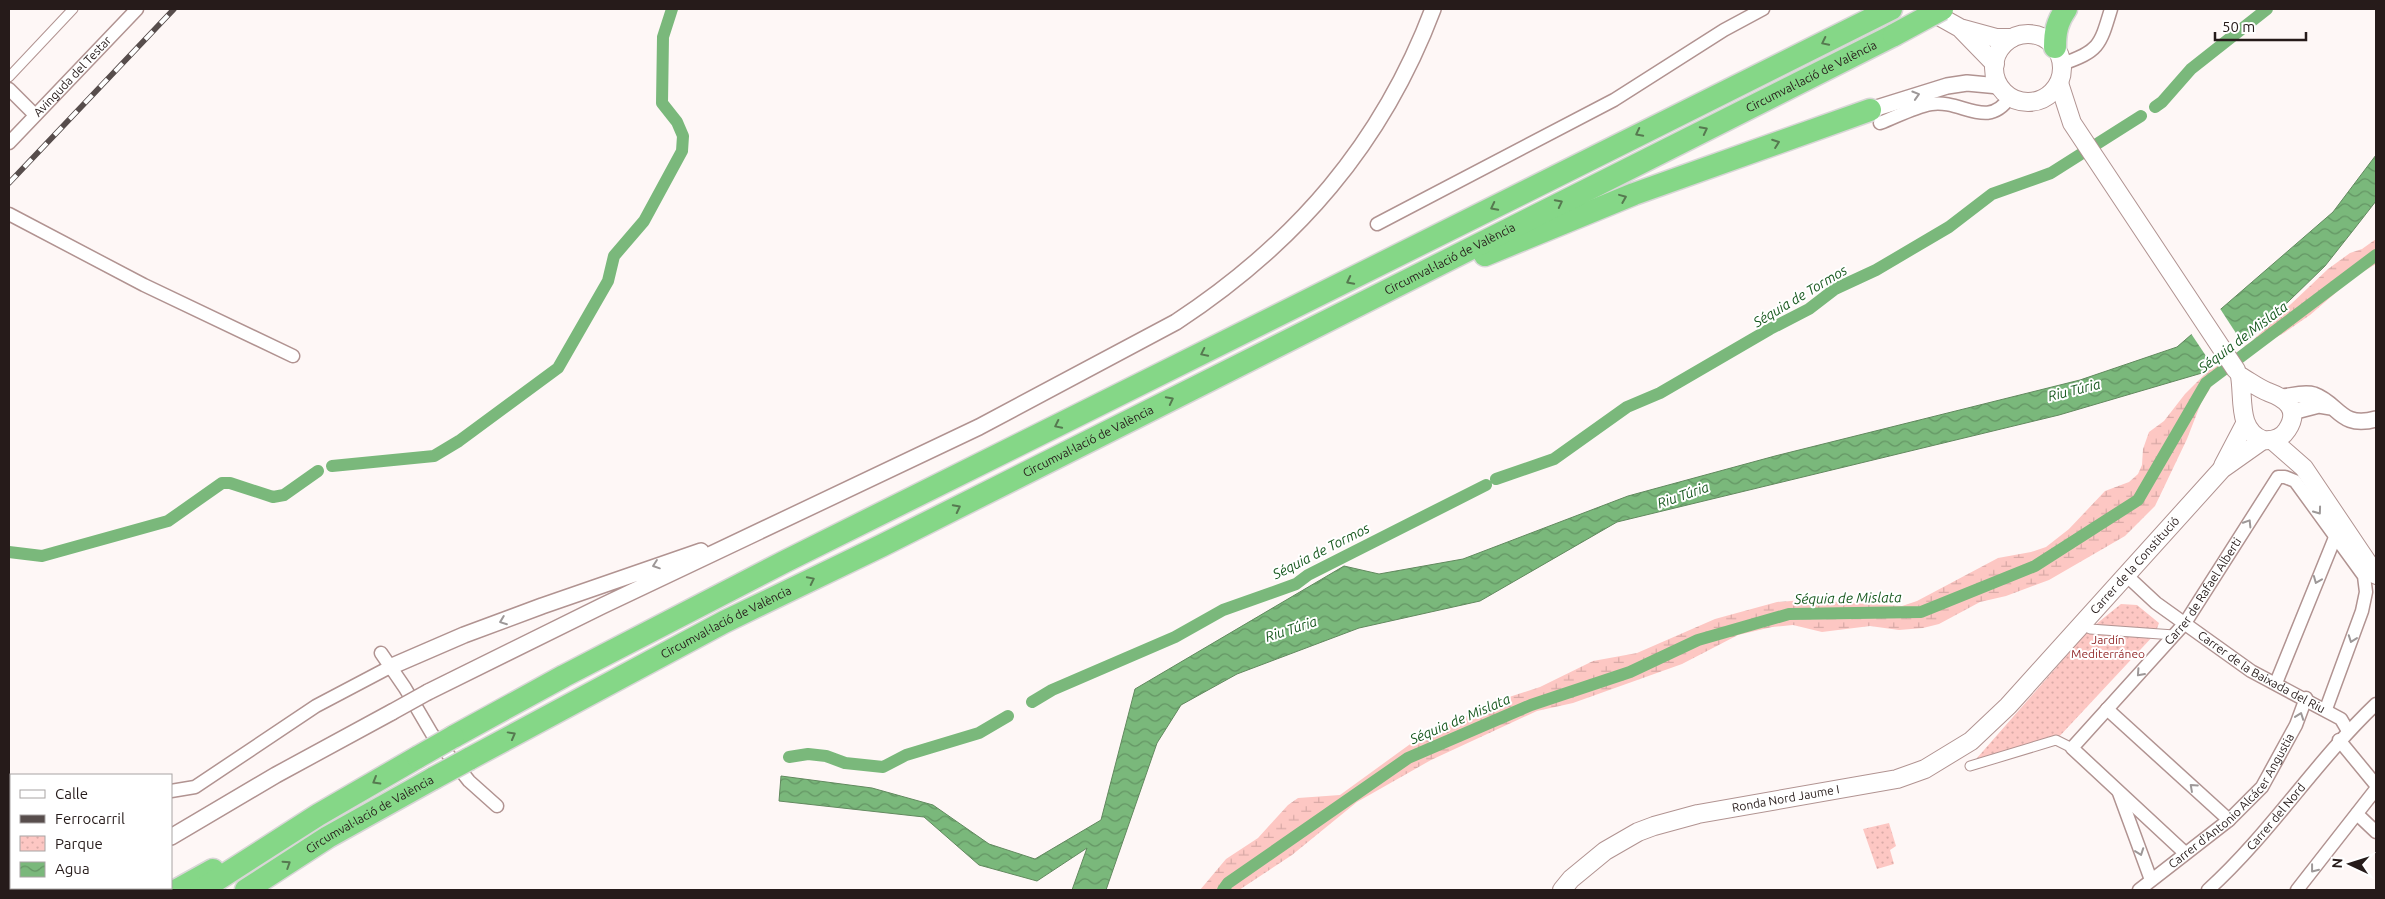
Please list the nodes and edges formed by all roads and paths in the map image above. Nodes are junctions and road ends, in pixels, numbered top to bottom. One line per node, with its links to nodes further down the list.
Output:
1 (73, 9): 14 (street)
2 (137, 9): 19 (street, Avinguda del Testar)
3 (1433, 9): 35 (street)
4 (1763, 9): 24 (street)
5 (1891, 9): 59 (highway, Circumval·lació de València, one-way to 59, bridge)
6 (1926, 9): 10 (main road)
7 (1942, 9): 26 (highway, Circumval·lació de València, one-way to 7, bridge)
8 (2066, 9): 12 (highway)
9 (2111, 9): 12 (street)
10 (1960, 28): 11 (main road); 13 (main road)
11 (2012, 38): 12 (main road); 13 (main road)
12 (2059, 56): 15 (main road)
13 (1994, 64): 17 (main road)
14 (9, 77)
15 (2059, 83): 18 (main road); 21 (main road)
16 (9, 90): 19 (street)
17 (2005, 91): 18 (main road); 20 (street, one-way to 17); 20 (street)
18 (2036, 102): 21 (main road)
19 (35, 115): 22 (street, Avinguda del Testar)
20 (1875, 117): 26 (highway, one-way to 20)
21 (2072, 124): 27 (main road)
22 (9, 143)
23 (9, 214): 25 (street)
24 (1376, 224)
25 (293, 356)
26 (1234, 367): 68 (highway, Circumval·lació de València, one-way to 26, bridge)
27 (2238, 373): 28 (main road); 29 (main road)
28 (2283, 407): 29 (main road); 30 (street); 31 (main road); 32 (main road)
29 (2245, 417): 31 (main road); 33 (main road, Carrer de la Constitució)
30 (2376, 419)
31 (2268, 440): 32 (main road); 33 (main road, Carrer de la Constitució)
32 (2304, 468): 36 (main road)
33 (2222, 469): 37 (main road, Carrer de la Constitució)
34 (2336, 535): 38 (street, Carrer de Rafael Alberti, one-way to 34); 43 (street, one-way to 43); 48 (street, one-way to 48)
35 (736, 543): 42 (street, one-way to 42); 63 (street, bridge)
36 (2376, 575)
37 (2128, 576): 38 (street, Carrer de la Baixada del Riu); 46 (main road, Carrer de la Constitució)
38 (2185, 623): 40 (street, Carrer de Rafael Alberti); 43 (street, Carrer de la Baixada del Riu)
39 (2090, 629): 40 (street)
40 (2174, 636): 47 (street, Carrer de Rafael Alberti, one-way to 47)
41 (381, 652): 42 (street)
42 (390, 667): 54 (street); 56 (street)
43 (2276, 683): 44 (street, Carrer de la Baixada del Riu)
44 (2306, 698): 48 (street, Carrer de la Baixada del Riu); 60 (street, Carrer d'Antonio Alcácer Angustia, one-way to 44)
45 (2376, 704): 49 (street)
46 (2008, 706): 69 (main road, Ronda Nord Jaume I)
47 (2108, 709): 50 (street, Carrer de Rafael Alberti); 60 (street, one-way to 47)
48 (2326, 709): 49 (street, Carrer de la Baixada del Riu)
49 (2344, 736): 52 (street, Carrer de la Baixada del Riu); 71 (street, Carrer del Nord)
50 (2072, 748): 51 (street); 55 (street)
51 (1970, 766)
52 (2376, 785)
53 (2376, 789): 58 (street)
54 (172, 791)
55 (2118, 791): 57 (street); 61 (street)
56 (497, 806)
57 (2141, 812): 61 (street); 64 (street)
58 (2357, 814): 62 (street); 72 (street, one-way to 72)
59 (318, 815): 66 (highway); 67 (highway, Circumval·lació de València)
60 (2228, 820): 64 (street, Carrer d'Antonio Alcácer Angustia)
61 (2130, 824): 65 (street, one-way to 65)
62 (2376, 832)
63 (172, 836)
64 (2185, 853): 65 (street, Carrer d'Antonio Alcácer Angustia)
65 (2151, 880): 70 (street, Carrer d'Antonio Alcácer Angustia)
66 (177, 890)
67 (202, 890)
68 (246, 890)
69 (1562, 890)
70 (2139, 890)
71 (2208, 890)
72 (2297, 890)

